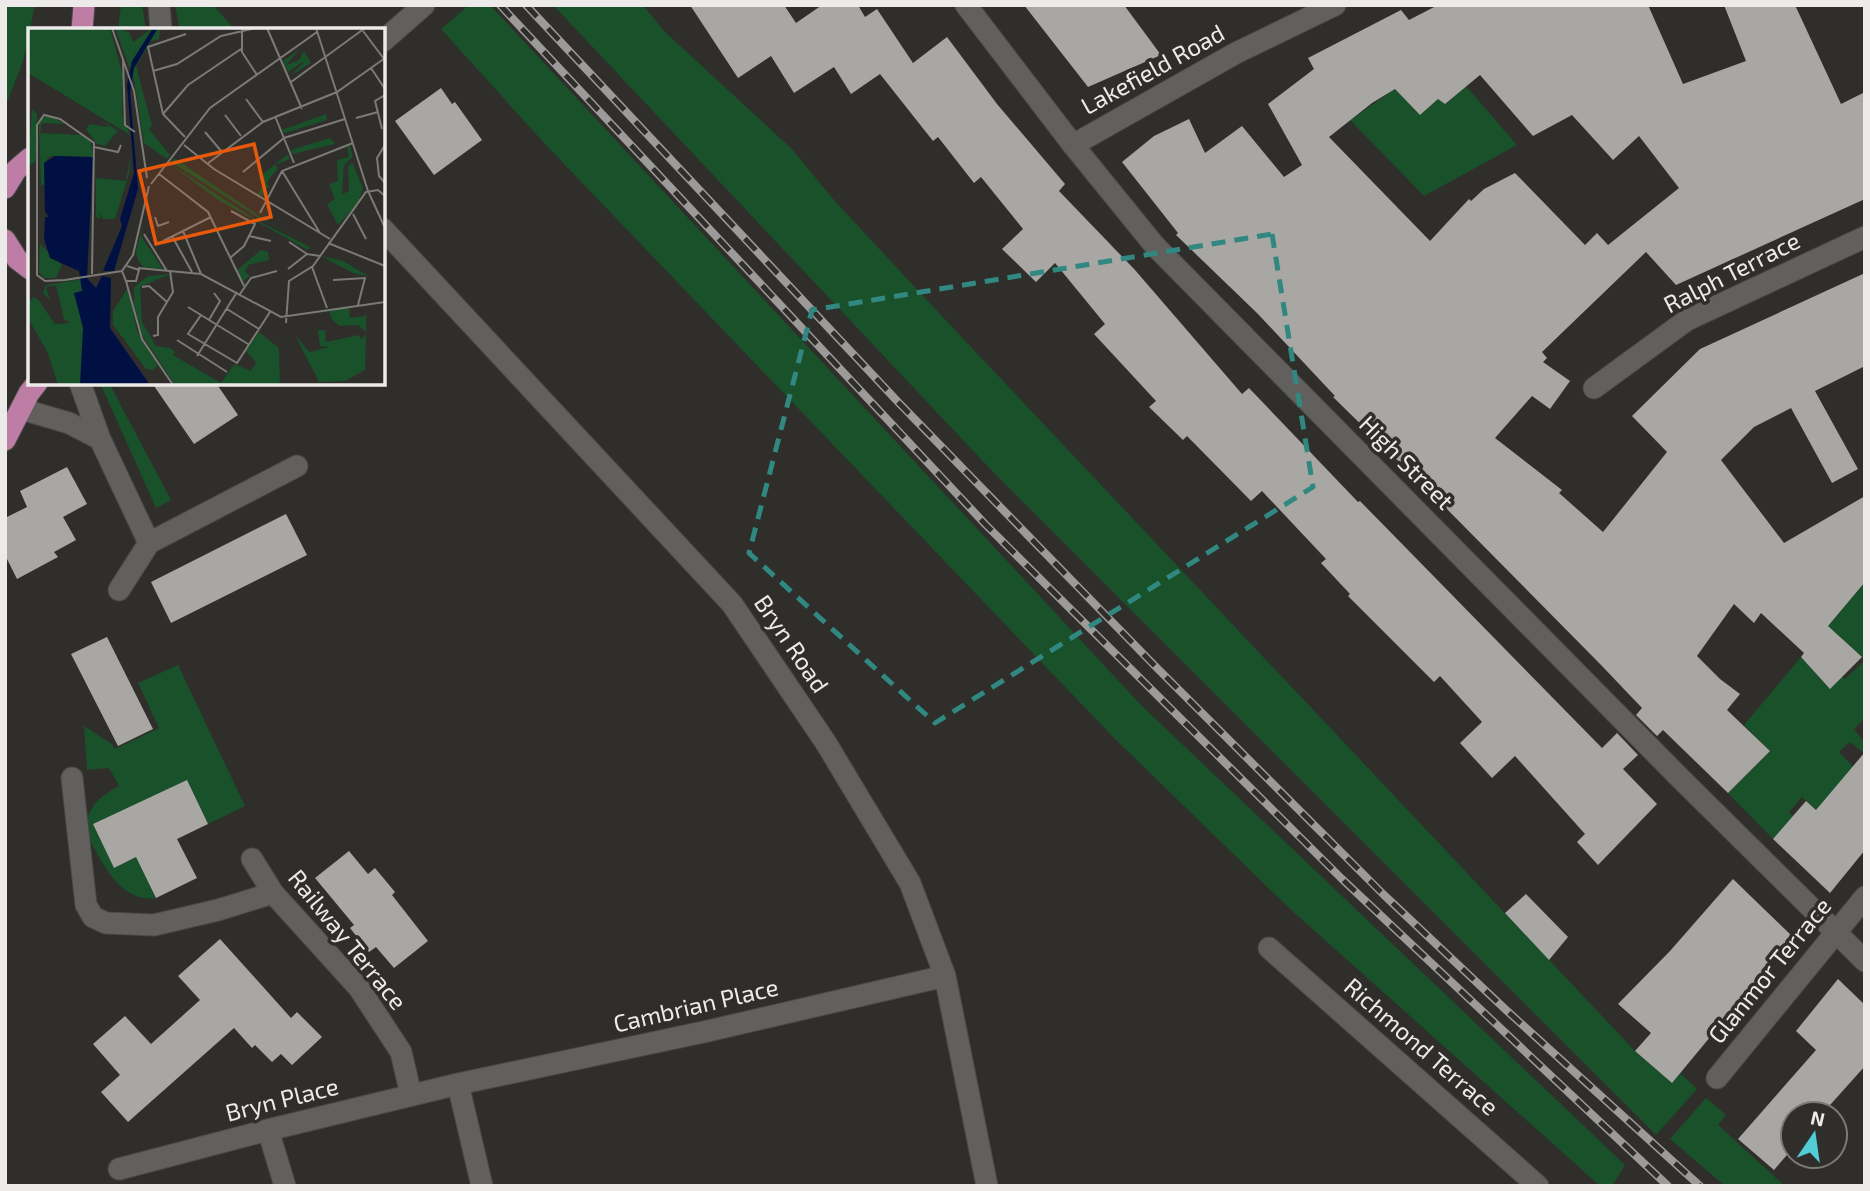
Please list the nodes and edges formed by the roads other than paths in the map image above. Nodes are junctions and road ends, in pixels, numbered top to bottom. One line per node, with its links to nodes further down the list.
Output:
1 (84, 5): 6 (main road)
2 (159, 5): 7 (street)
3 (425, 5): 8 (street)
4 (966, 5): 9 (street, High Street)
5 (1335, 5): 9 (street, Lakefield Road)
6 (82, 28)
7 (161, 28)
8 (385, 39)
9 (1073, 145): 28 (street, High Street)
10 (28, 160): 11 (main road)
11 (5, 188)
12 (385, 231): 31 (street, Bryn Road)
13 (1865, 237): 17 (street, Ralph Terrace)
14 (5, 240): 15 (main road)
15 (28, 267)
16 (81, 385): 19 (street)
17 (1594, 388)
18 (29, 391): 19 (street); 20 (main road)
19 (100, 439): 22 (street)
20 (5, 440)
21 (297, 466): 22 (street)
22 (149, 543): 23 (street)
23 (119, 590)
24 (72, 778): 26 (street)
25 (252, 859): 26 (street, Railway Terrace)
26 (273, 893): 34 (street, Railway Terrace)
27 (1865, 897): 28 (street, Glanmor Terrace)
28 (1835, 933): 30 (street); 32 (street, Glanmor Terrace)
29 (1269, 948): 40 (street, Richmond Terrace)
30 (1865, 961)
31 (944, 976): 33 (street, Cambrian Place); 39 (street, Bryn Road)
32 (1717, 1078)
33 (458, 1084): 34 (street, Bryn Place); 38 (street)
34 (411, 1095): 35 (street, Bryn Place)
35 (268, 1130): 36 (street, Bryn Place); 37 (street)
36 (119, 1169)
37 (285, 1186)
38 (482, 1186)
39 (987, 1186)
40 (1538, 1186)

